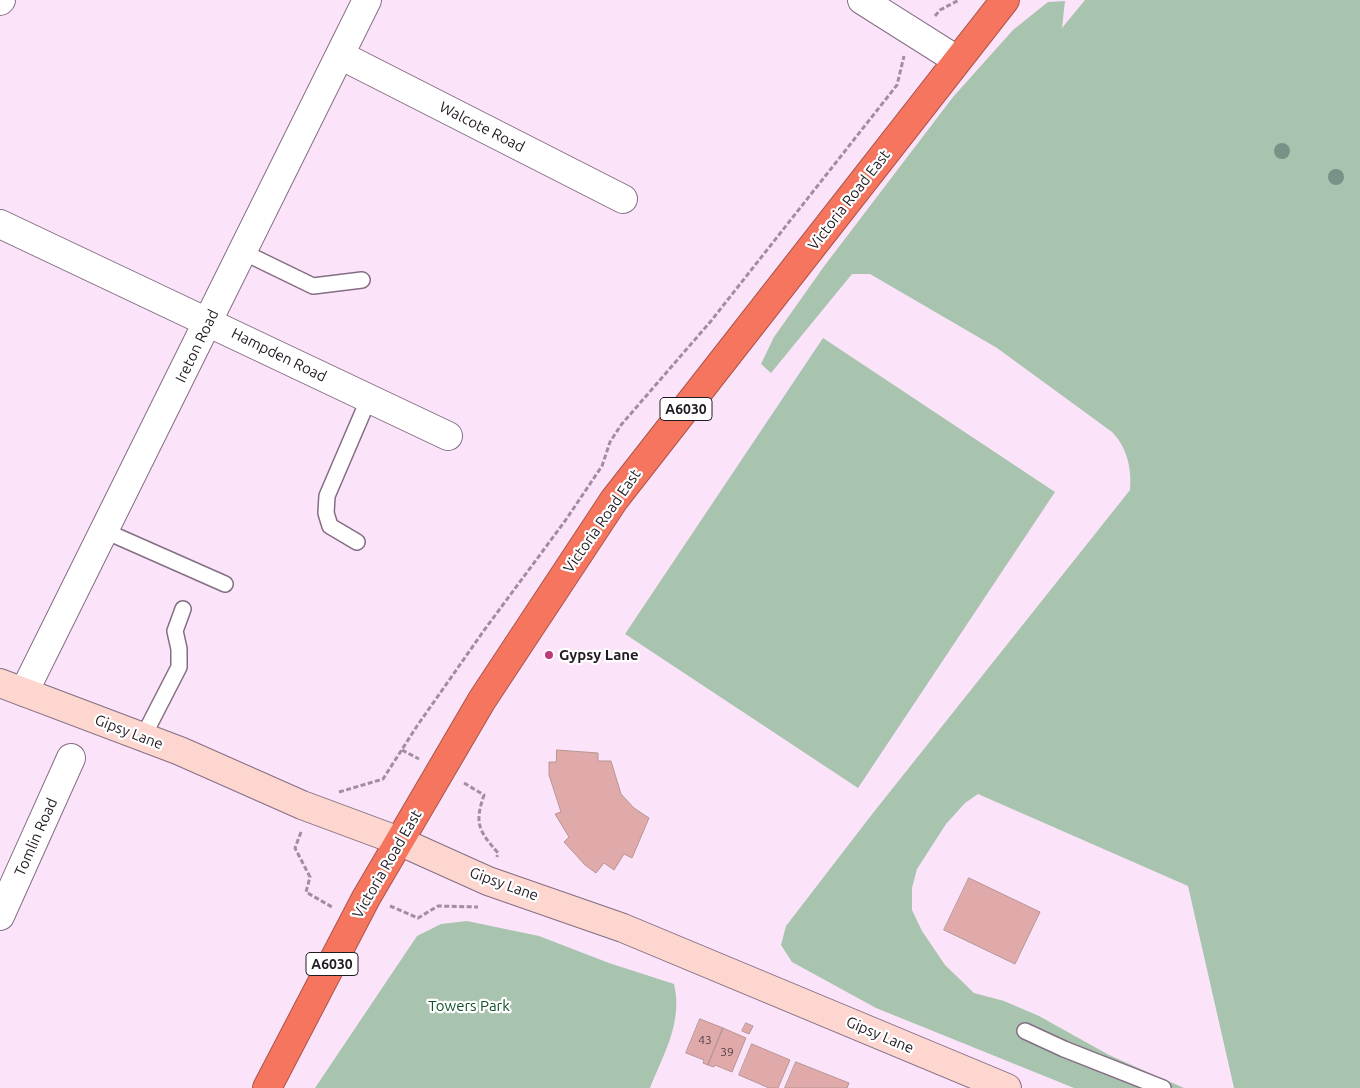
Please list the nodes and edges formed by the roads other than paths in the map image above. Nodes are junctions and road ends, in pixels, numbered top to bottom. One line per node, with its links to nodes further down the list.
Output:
1 (368, 0): 4 (street, Ireton Road)
2 (862, 0): 5 (street)
3 (1005, 0): 5 (highway, Victoria Road East / A6030)
4 (340, 56): 6 (street, Walcote Road); 8 (street, Ireton Road)
5 (957, 60): 20 (highway, Victoria Road East / A6030)
6 (623, 199)
7 (0, 224): 10 (street, Hampden Road)
8 (244, 252): 9 (lane); 10 (street, Ireton Road)
9 (362, 280)
10 (209, 321): 11 (street, Hampden Road); 13 (street, Ireton Road)
11 (369, 398): 12 (street, Hampden Road); 14 (lane)
12 (448, 436)
13 (105, 530): 15 (lane); 17 (street, Ireton Road)
14 (357, 542)
15 (225, 584)
16 (183, 609): 18 (lane)
17 (12, 687): 18 (street, Gipsy Lane)
18 (143, 737): 20 (street, Gipsy Lane)
19 (71, 758): 21 (street, Tomlin Road)
20 (399, 841): 23 (highway, Victoria Road East / A6030); 24 (street, Gipsy Lane)
21 (0, 916)
22 (1025, 1031): 25 (lane)
23 (267, 1088)
24 (1007, 1088)
25 (1163, 1088)

